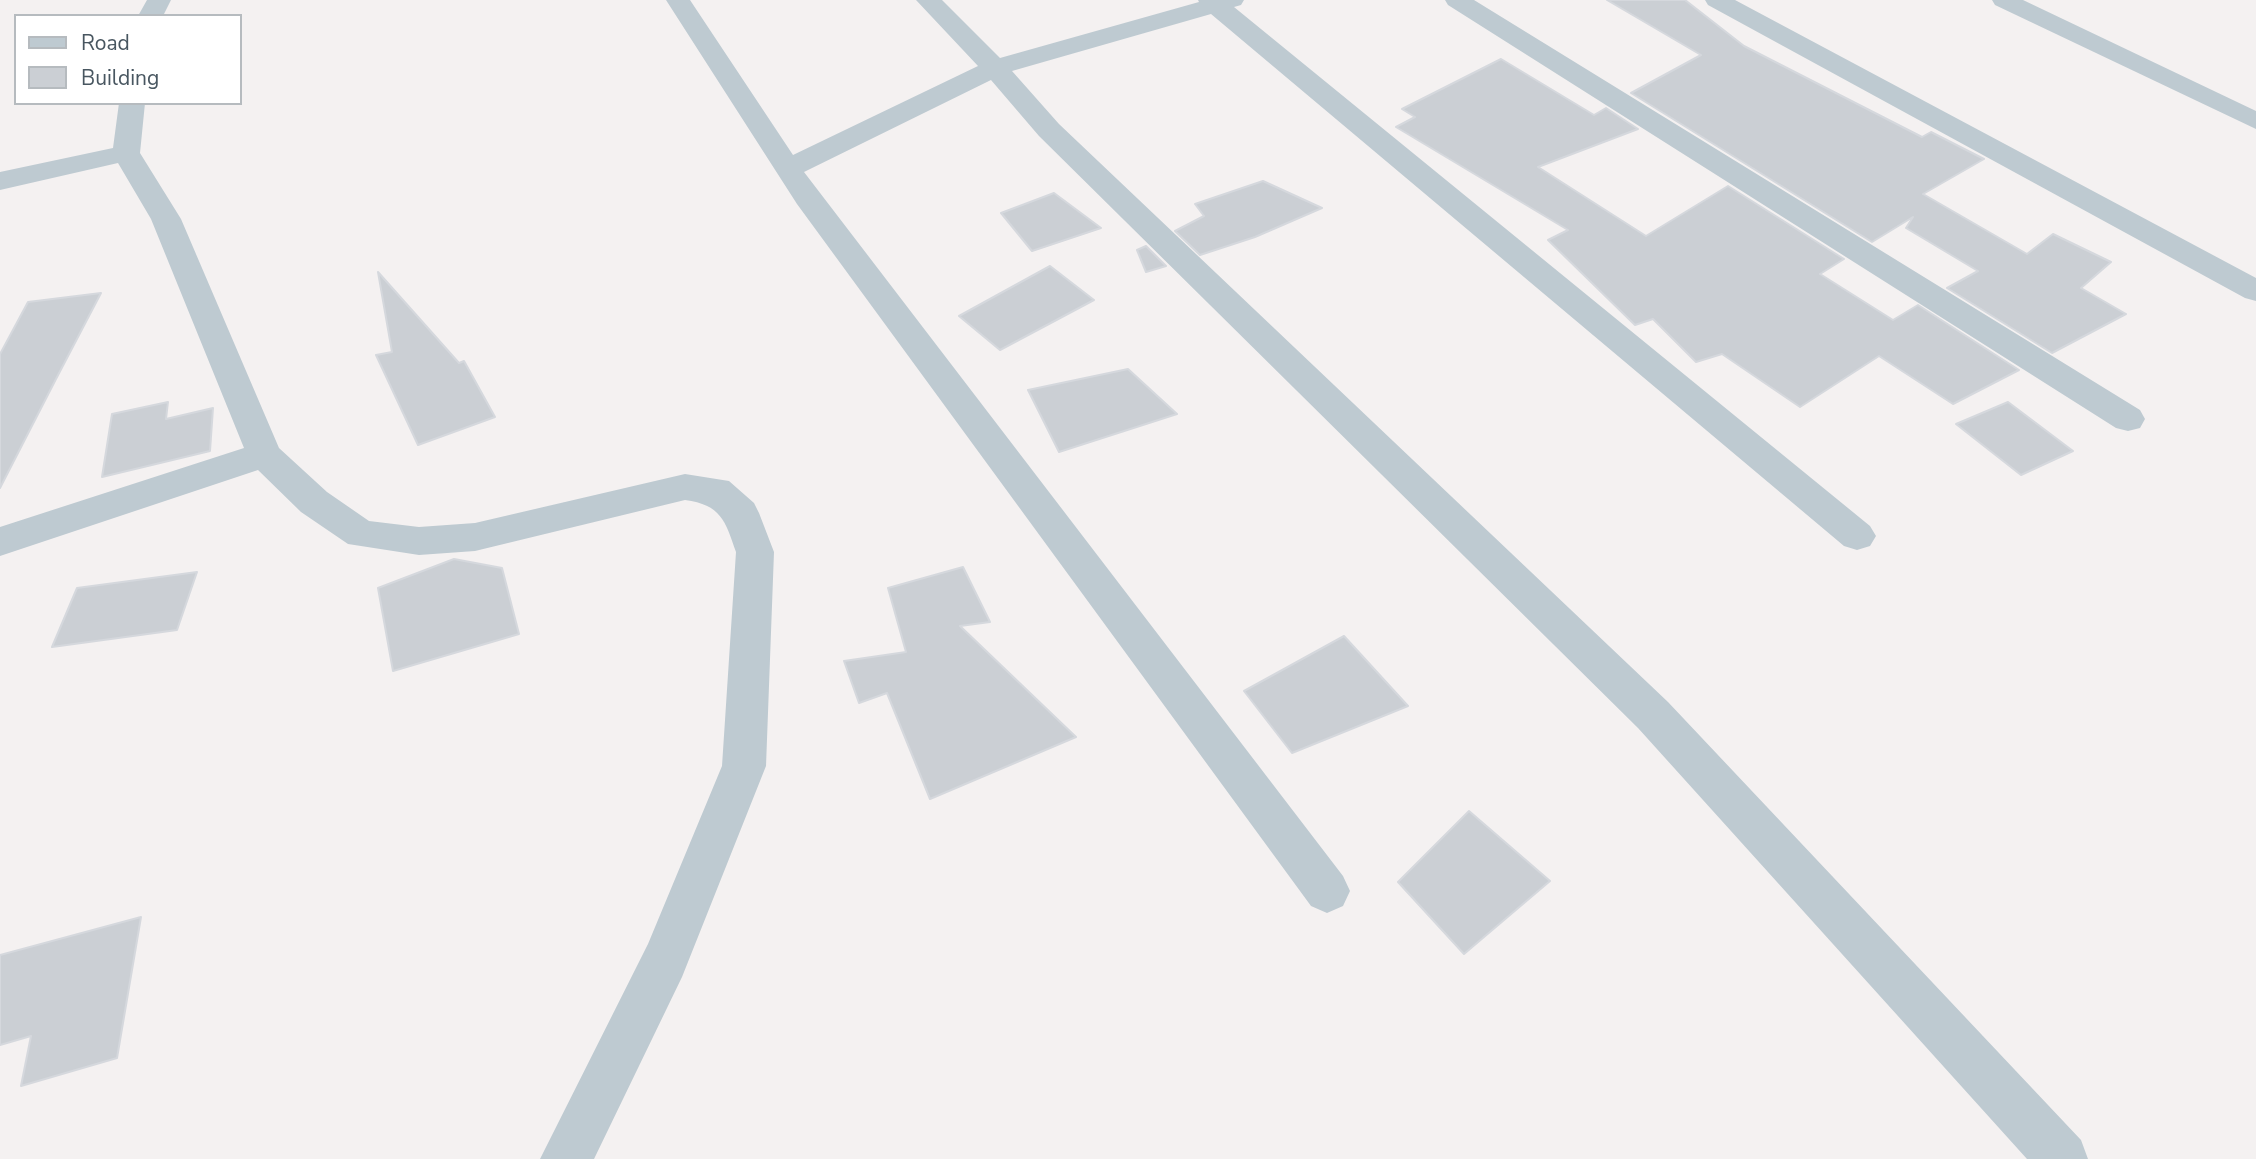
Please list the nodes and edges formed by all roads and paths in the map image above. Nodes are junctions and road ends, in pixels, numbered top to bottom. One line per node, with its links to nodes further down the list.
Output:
1 (678, 0): 11 (street)
2 (928, 0): 7 (street)
3 (1457, 0): 14 (street)
4 (1717, 0): 13 (street)
5 (2004, 0): 9 (street)
6 (1219, 2): 7 (street); 16 (street)
7 (995, 68): 11 (street); 20 (street)
8 (132, 105): 10 (street)
9 (2256, 121)
10 (126, 153): 12 (street); 15 (street)
11 (788, 169): 18 (street)
12 (0, 181)
13 (2256, 291)
14 (2129, 419)
15 (264, 455): 17 (street); 19 (street)
16 (1857, 536)
17 (0, 542)
18 (1327, 891)
19 (566, 1159)
20 (2062, 1159)

